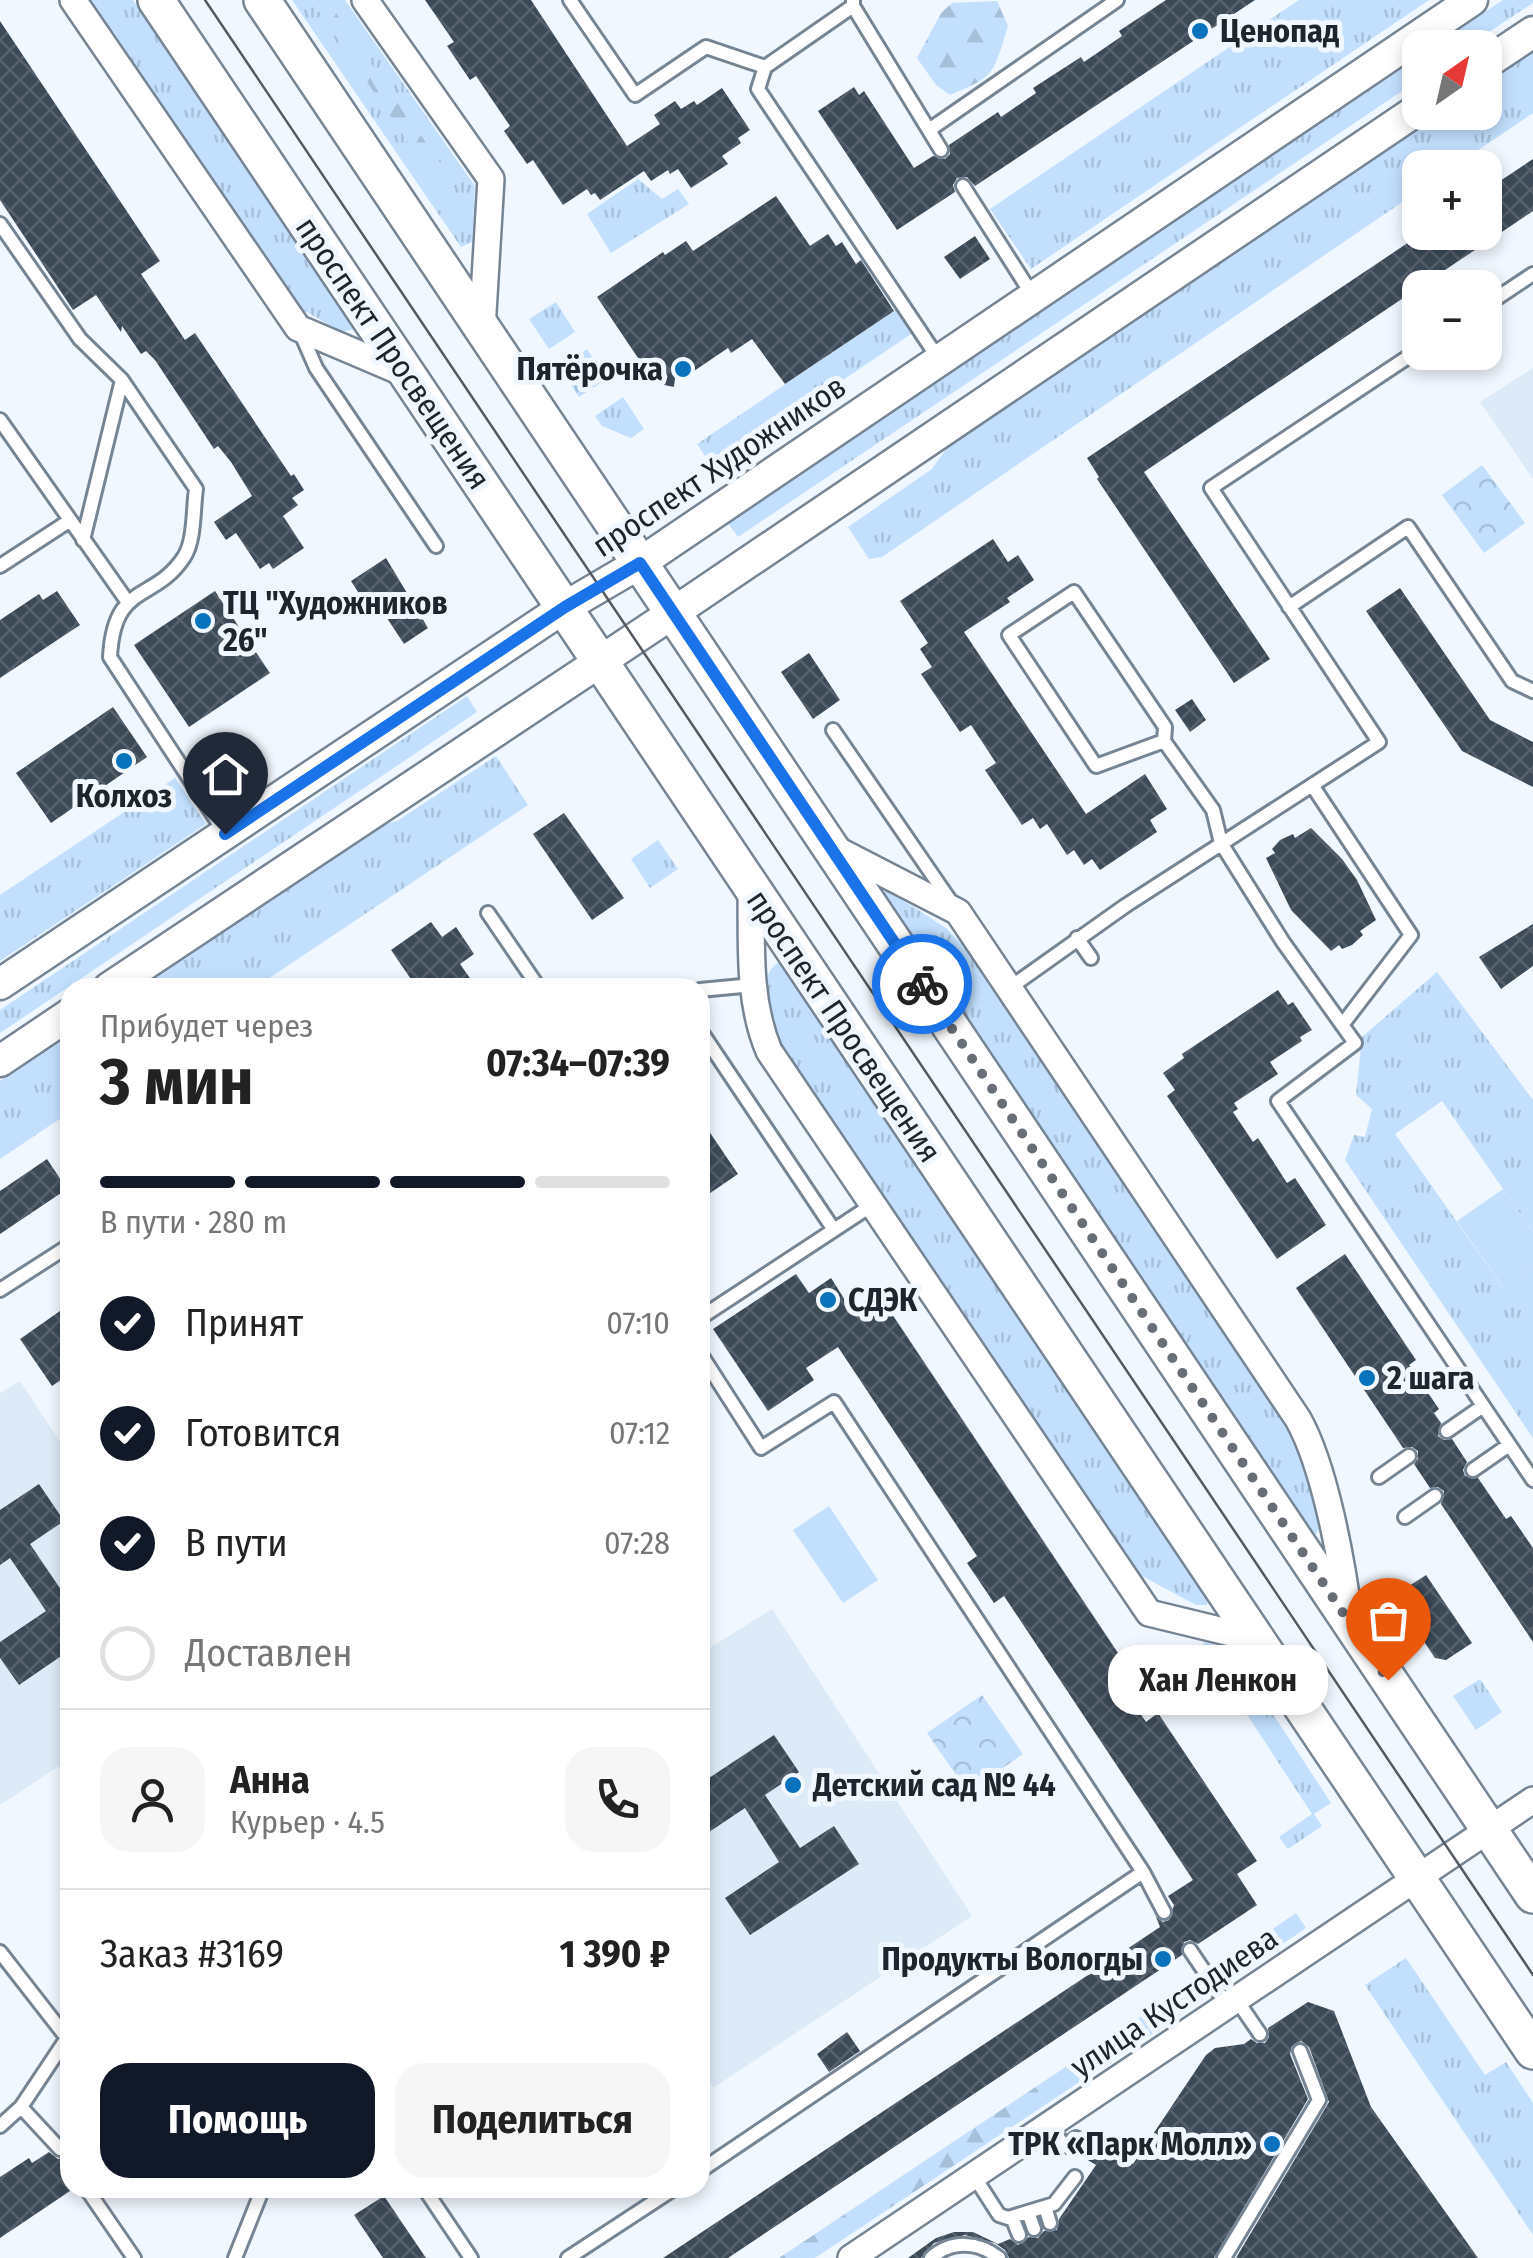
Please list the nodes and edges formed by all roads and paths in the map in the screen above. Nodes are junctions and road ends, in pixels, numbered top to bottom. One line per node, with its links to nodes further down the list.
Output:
1 (73, 0): 20 (street)
2 (156, 0): 24 (main road, проспект Просвещения)
3 (262, 0): 21 (main road)
4 (364, 0): 21 (street)
5 (570, 0): 11 (lane)
6 (1117, 0): 13 (lane)
7 (1472, 0): 19 (street, проспект Художников)
8 (853, 3): 11 (lane); 13 (lane)
9 (1533, 32): 10 (street)
10 (1502, 53)
11 (765, 67): 22 (lane)
12 (1402, 120): 35 (street)
13 (929, 130): 14 (lane)
14 (942, 150)
15 (964, 186): 19 (lane)
16 (0, 224): 25 (lane)
17 (1533, 274): 18 (lane)
18 (1502, 295)
19 (1033, 296): 22 (street, проспект Художников)
20 (298, 328): 24 (street); 29 (lane)
21 (482, 328): 30 (main road)
22 (940, 360): 30 (street, проспект Художников)
23 (1402, 361): 34 (lane)
24 (409, 375): 33 (main road, проспект Просвещения)
25 (122, 380): 28 (lane); 32 (lane)
26 (0, 420): 27 (lane)
27 (69, 520): 28 (lane); 31 (lane)
28 (83, 540): 32 (lane)
29 (436, 546)
30 (640, 563): 33 (street, проспект Художников); 35 (main road)
31 (0, 566)
32 (127, 600): 41 (lane)
33 (565, 607): 36 (main road, проспект Просвещения); 41 (street, проспект Художников)
34 (1289, 607): 37 (lane); 40 (lane)
35 (673, 612): 36 (street); 43 (main road)
36 (600, 658): 44 (main road, проспект Просвещения); 49 (street)
37 (1533, 691)
38 (834, 730): 45 (lane)
39 (1164, 741): 39 (lane); 42 (lane)
40 (1312, 785): 42 (lane); 56 (lane)
41 (225, 834): 51 (street, проспект Художников)
42 (1220, 843): 47 (lane); 56 (lane)
43 (829, 845): 45 (street); 74 (main road)
44 (751, 886): 52 (street); 75 (main road, проспект Просвещения)
45 (958, 912): 53 (street)
46 (488, 914): 50 (lane)
47 (1077, 938): 48 (lane); 53 (lane)
48 (1091, 958)
49 (124, 978)
50 (532, 978)
51 (0, 984)
52 (754, 985): 54 (lane); 59 (street)
53 (1008, 988): 74 (street)
54 (710, 989)
55 (60, 1021): 58 (street)
56 (1342, 1025): 65 (lane)
57 (710, 1045): 60 (lane)
58 (0, 1061)
59 (872, 1205): 60 (lane); 75 (street)
60 (834, 1230): 63 (lane)
61 (60, 1251): 62 (lane)
62 (0, 1290)
63 (710, 1311)
64 (710, 1368): 78 (lane)
65 (1483, 1406): 66 (lane); 67 (lane)
66 (1447, 1431)
67 (1510, 1445): 69 (lane); 71 (lane)
68 (1409, 1456): 70 (lane)
69 (1473, 1470)
70 (1378, 1477)
71 (1533, 1480)
72 (1435, 1496): 73 (lane)
73 (1405, 1516)
74 (1350, 1622): 77 (main road)
75 (1256, 1639): 79 (main road, проспект Просвещения)
76 (1533, 1800): 77 (street, улица Кустодиева)
77 (1490, 1829): 79 (street, улица Кустодиева); 80 (main road)
78 (1144, 1872): 81 (lane); 95 (lane)
79 (1417, 1878): 84 (street, улица Кустодиева); 89 (main road, проспект Просвещения)
80 (1533, 1895)
81 (1164, 1912)
82 (1190, 1950): 84 (lane)
83 (0, 1952): 85 (lane)
84 (1232, 2002): 86 (lane); 91 (street, улица Кустодиева)
85 (60, 2024)
86 (1260, 2034)
87 (60, 2047): 90 (lane)
88 (1300, 2051): 115 (lane)
89 (1533, 2051)
90 (21, 2108): 92 (lane); 94 (lane)
91 (1050, 2125): 93 (lane); 96 (street, улица Кустодиева)
92 (0, 2126)
93 (1076, 2138)
94 (60, 2149)
95 (710, 2164)
96 (974, 2176): 104 (lane); 112 (street, улица Кустодиева)
97 (1075, 2177): 102 (lane)
98 (93, 2198): 108 (lane)
99 (259, 2198): 109 (lane)
100 (431, 2198): 110 (lane)
101 (660, 2198): 111 (lane)
102 (1045, 2207): 103 (lane); 105 (lane)
103 (1028, 2212): 104 (lane); 106 (lane)
104 (1012, 2217): 107 (lane)
105 (1050, 2223)
106 (1034, 2229)
107 (1019, 2235)
108 (134, 2258)
109 (235, 2258)
110 (471, 2258)
111 (568, 2258)
112 (851, 2258)
113 (930, 2258): 114 (lane)
114 (999, 2258)
115 (1224, 2258)

